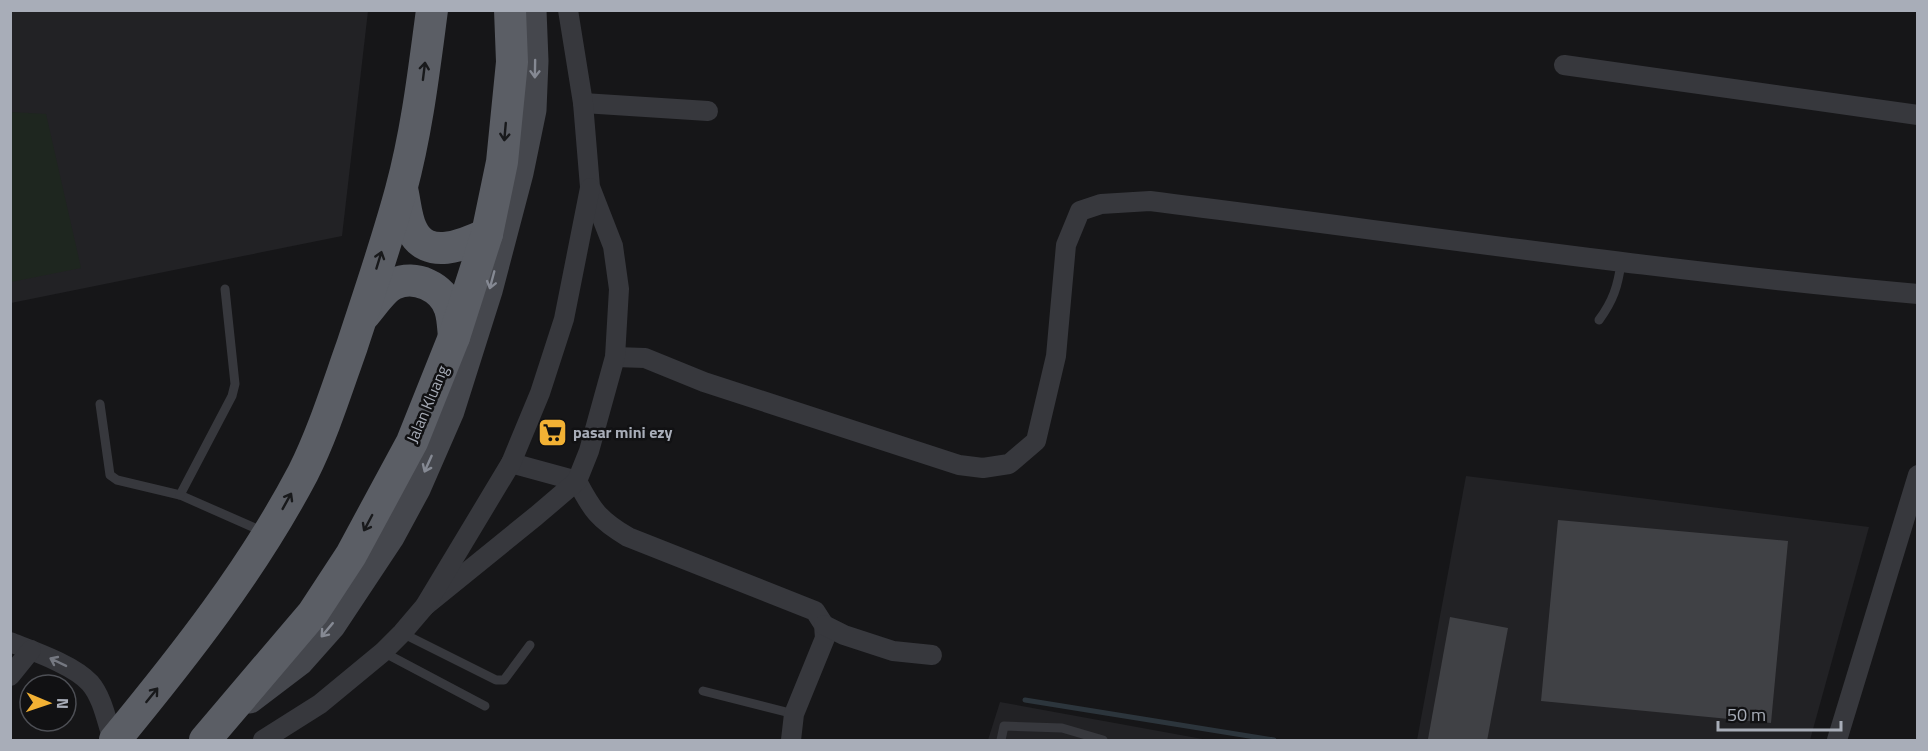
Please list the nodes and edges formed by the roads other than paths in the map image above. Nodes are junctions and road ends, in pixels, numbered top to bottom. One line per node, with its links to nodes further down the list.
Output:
1 (432, 10): 10 (highway, one-way to 1)
2 (510, 10): 11 (highway, Jalan Kluang, one-way to 11)
3 (533, 10): 37 (main road, one-way to 37)
4 (567, 10): 6 (street)
5 (1564, 65): 8 (street)
6 (584, 103): 7 (street); 9 (street)
7 (708, 111)
8 (1917, 115)
9 (590, 187): 18 (street); 20 (street)
10 (402, 188): 11 (highway); 15 (highway, one-way to 10)
11 (487, 234): 17 (highway, Jalan Kluang)
12 (1622, 263): 14 (street); 16 (lane); 18 (street)
13 (225, 289): 23 (lane)
14 (1917, 294)
15 (361, 319): 17 (highway); 24 (highway, one-way to 15)
16 (1599, 320)
17 (454, 337): 37 (highway, Jalan Kluang, one-way to 37)
18 (615, 357): 22 (street)
19 (100, 404): 23 (lane)
20 (512, 463): 22 (street); 25 (street)
21 (1917, 475): 43 (street)
22 (577, 480): 25 (street); 26 (street)
23 (180, 495): 24 (lane)
24 (268, 534): 39 (highway, one-way to 24)
25 (425, 606): 27 (street)
26 (824, 625): 32 (street); 36 (street)
27 (402, 633): 29 (lane); 31 (street)
28 (10, 642): 30 (street)
29 (530, 645)
30 (31, 650): 33 (street); 39 (street, one-way to 30)
31 (383, 652): 35 (lane); 38 (street)
32 (932, 655)
33 (10, 676)
34 (703, 691): 36 (lane)
35 (485, 706)
36 (794, 714): 40 (street)
37 (214, 731)
38 (268, 740)
39 (114, 741)
40 (791, 741)
41 (1001, 741): 42 (lane)
42 (1103, 741)
43 (1837, 741)

